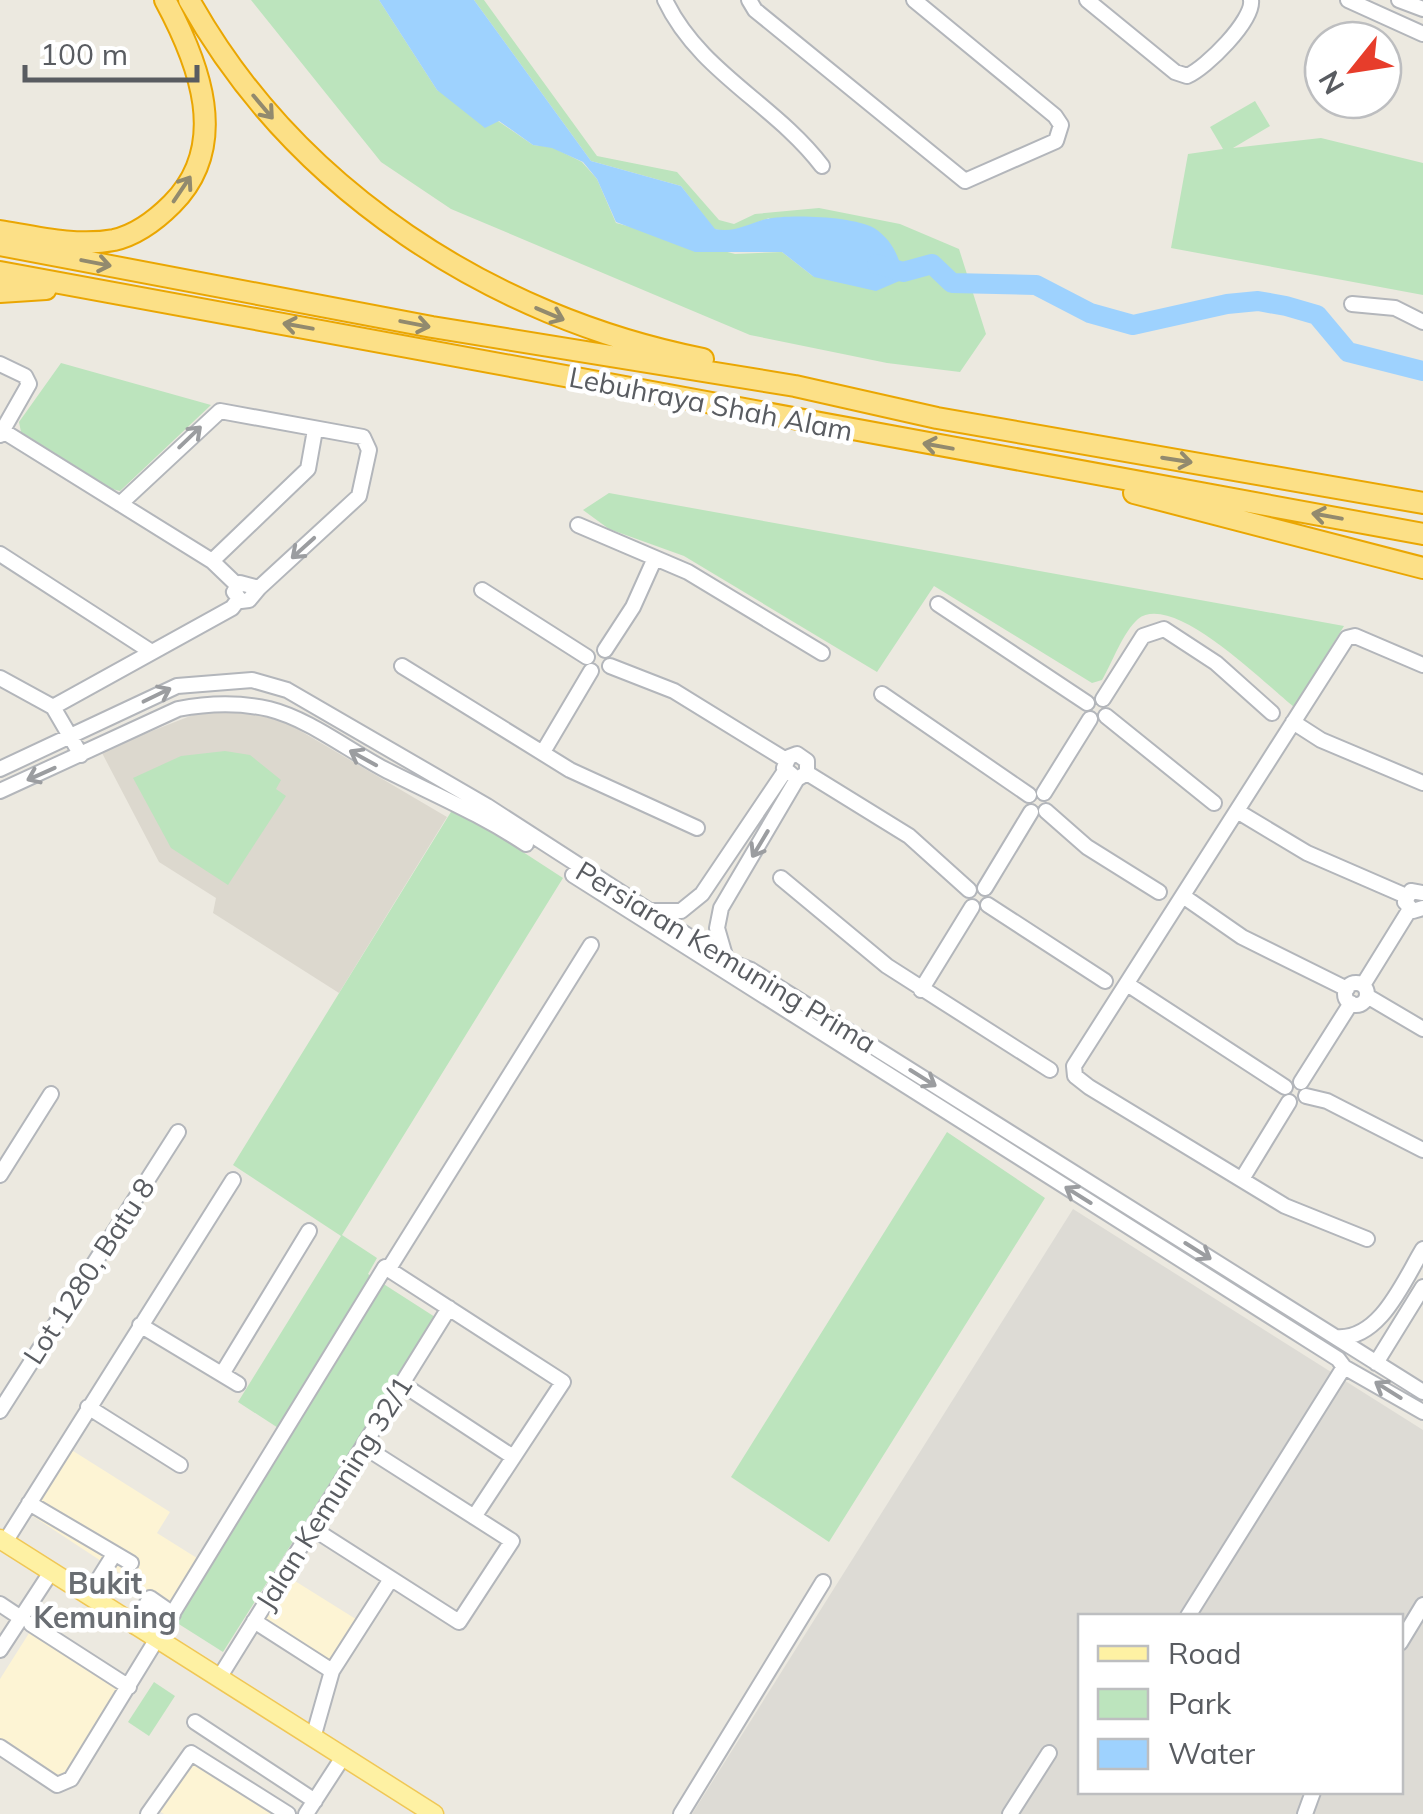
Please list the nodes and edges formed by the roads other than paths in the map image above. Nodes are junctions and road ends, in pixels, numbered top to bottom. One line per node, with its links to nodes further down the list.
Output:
1 (165, 0): 13 (highway, one-way to 1)
2 (188, 0): 21 (highway, one-way to 21)
3 (665, 0): 12 (street)
4 (749, 0): 5 (street)
5 (914, 0)
6 (1087, 0): 7 (street)
7 (1251, 0)
8 (1348, 0): 11 (street)
9 (1398, 0): 10 (street)
10 (1423, 10)
11 (1423, 34)
12 (822, 166)
13 (0, 231)
14 (0, 245): 21 (highway, Lebuhraya Shah Alam, one-way to 21)
15 (0, 272): 16 (highway, Lebuhraya Shah Alam)
16 (78, 288): 17 (highway); 24 (highway, Lebuhraya Shah Alam, one-way to 16)
17 (0, 292)
18 (1352, 304): 19 (street)
19 (1423, 322)
20 (0, 364): 23 (street)
21 (795, 386): 25 (highway, Lebuhraya Shah Alam, one-way to 25)
22 (315, 430): 26 (street, one-way to 22); 31 (street); 34 (street, one-way to 34)
23 (1, 433): 26 (street)
24 (1007, 458): 28 (highway, Lebuhraya Shah Alam, one-way to 24); 32 (highway)
25 (1423, 500)
26 (120, 504): 31 (street)
27 (578, 524): 30 (street)
28 (1423, 534)
29 (0, 554): 37 (street)
30 (655, 558): 36 (street); 38 (street)
31 (212, 561): 34 (street)
32 (1423, 568)
33 (482, 590): 39 (street)
34 (237, 592): 37 (street)
35 (938, 604): 46 (street)
36 (605, 650): 39 (street); 42 (street)
37 (150, 651): 47 (street)
38 (822, 653)
39 (589, 664): 42 (street); 53 (street)
40 (1423, 665): 51 (street)
41 (402, 666): 53 (street)
42 (610, 666): 57 (street)
43 (0, 678): 47 (street)
44 (882, 694): 61 (street)
45 (1103, 700): 46 (street); 48 (street); 49 (street)
46 (1086, 702): 50 (street)
47 (52, 707): 52 (street)
48 (1272, 713)
49 (1106, 716): 50 (street); 62 (street)
50 (1090, 720): 61 (street)
51 (1293, 722): 59 (street); 64 (street)
52 (70, 738): 54 (street); 55 (street, Persiaran Kemuning Prima, one-way to 55); 56 (street, Persiaran Kemuning Prima)
53 (542, 752): 65 (street)
54 (81, 755): 58 (street, Persiaran Kemuning Prima, one-way to 54); 60 (street, Persiaran Kemuning Prima, one-way to 60)
55 (411, 764): 58 (street); 74 (street, Persiaran Kemuning Prima)
56 (0, 770)
57 (794, 771): 66 (street); 67 (street, one-way to 67); 70 (street)
58 (403, 778): 103 (street, Persiaran Kemuning Prima, one-way to 58)
59 (1423, 783)
60 (0, 791)
61 (1037, 794): 63 (street); 63 (street)
62 (1214, 803)
63 (1038, 811): 69 (street); 71 (street)
64 (1237, 811): 72 (street); 73 (street)
65 (698, 828)
66 (721, 866): 67 (street); 74 (street)
67 (739, 877): 78 (street)
68 (781, 878): 81 (street)
69 (986, 888): 70 (street); 75 (street)
70 (969, 890): 76 (street)
71 (1159, 892)
72 (1183, 896): 80 (street); 83 (street)
73 (1418, 898): 82 (street)
74 (638, 905): 78 (street, Persiaran Kemuning Prima)
75 (988, 905): 76 (street); 79 (street)
76 (972, 908): 81 (street)
77 (592, 945): 97 (street)
78 (727, 961): 101 (street, Persiaran Kemuning Prima, one-way to 101)
79 (1104, 980)
80 (1127, 984): 88 (street); 92 (street)
81 (921, 990): 85 (street)
82 (1365, 991): 83 (street); 84 (street)
83 (1349, 996): 86 (street)
84 (1423, 1029)
85 (1050, 1070)
86 (1304, 1089): 88 (street); 90 (street)
87 (52, 1094): 91 (street)
88 (1287, 1094): 92 (street)
89 (178, 1132): 110 (street, Lot 1280, Batu 8)
90 (1423, 1150)
91 (0, 1176)
92 (1242, 1179): 95 (street)
93 (232, 1180): 100 (street)
94 (309, 1231): 105 (street)
95 (1367, 1239)
96 (1423, 1249): 101 (street)
97 (388, 1270): 99 (street); 127 (street)
98 (1423, 1287): 102 (street)
99 (449, 1308): 107 (street, Jalan Kemuning 32/1); 113 (street)
100 (140, 1324): 105 (street); 109 (street)
101 (1319, 1326): 104 (street, Persiaran Kemuning Prima)
102 (1394, 1334): 104 (street); 108 (street)
103 (1341, 1363): 104 (street); 111 (street, Persiaran Kemuning Prima, one-way to 103); 128 (street)
104 (1376, 1363): 108 (street, Persiaran Kemuning Prima)
105 (222, 1374): 106 (street)
106 (238, 1384)
107 (402, 1384): 112 (street, Jalan Kemuning 32/1); 113 (street)
108 (1417, 1388)
109 (88, 1408): 114 (street); 115 (street)
110 (0, 1411)
111 (1423, 1412)
112 (363, 1446): 116 (street); 117 (street, Jalan Kemuning 32/1)
113 (513, 1457): 116 (street)
114 (180, 1465)
115 (29, 1503): 118 (street); 119 (street)
116 (474, 1516): 122 (street)
117 (312, 1528): 122 (street); 130 (street, Jalan Kemuning 32/1)
118 (2, 1541): 121 (main road)
119 (113, 1556): 120 (street); 124 (street)
120 (131, 1563)
121 (51, 1572): 124 (main road); 129 (street)
122 (390, 1579): 135 (street)
123 (823, 1582): 147 (street)
124 (88, 1596): 131 (main road)
125 (0, 1604): 129 (street)
126 (1423, 1605): 132 (street)
127 (174, 1614): 131 (street); 133 (street)
128 (1189, 1614)
129 (26, 1621): 134 (street); 137 (street)
130 (254, 1622): 135 (street); 136 (street, Jalan Kemuning 32/1)
131 (134, 1626): 133 (main road)
132 (1403, 1639)
133 (158, 1640): 136 (main road); 137 (street)
134 (0, 1650)
135 (332, 1671): 139 (street)
136 (219, 1678): 139 (main road)
137 (129, 1687): 140 (street)
138 (195, 1722): 143 (street)
139 (313, 1738): 142 (main road)
140 (0, 1748)
141 (1049, 1753): 148 (street)
142 (343, 1757): 143 (street); 146 (main road)
143 (310, 1808)
144 (148, 1814): 145 (street)
145 (288, 1814)
146 (434, 1814)
147 (681, 1814)
148 (1010, 1814)

